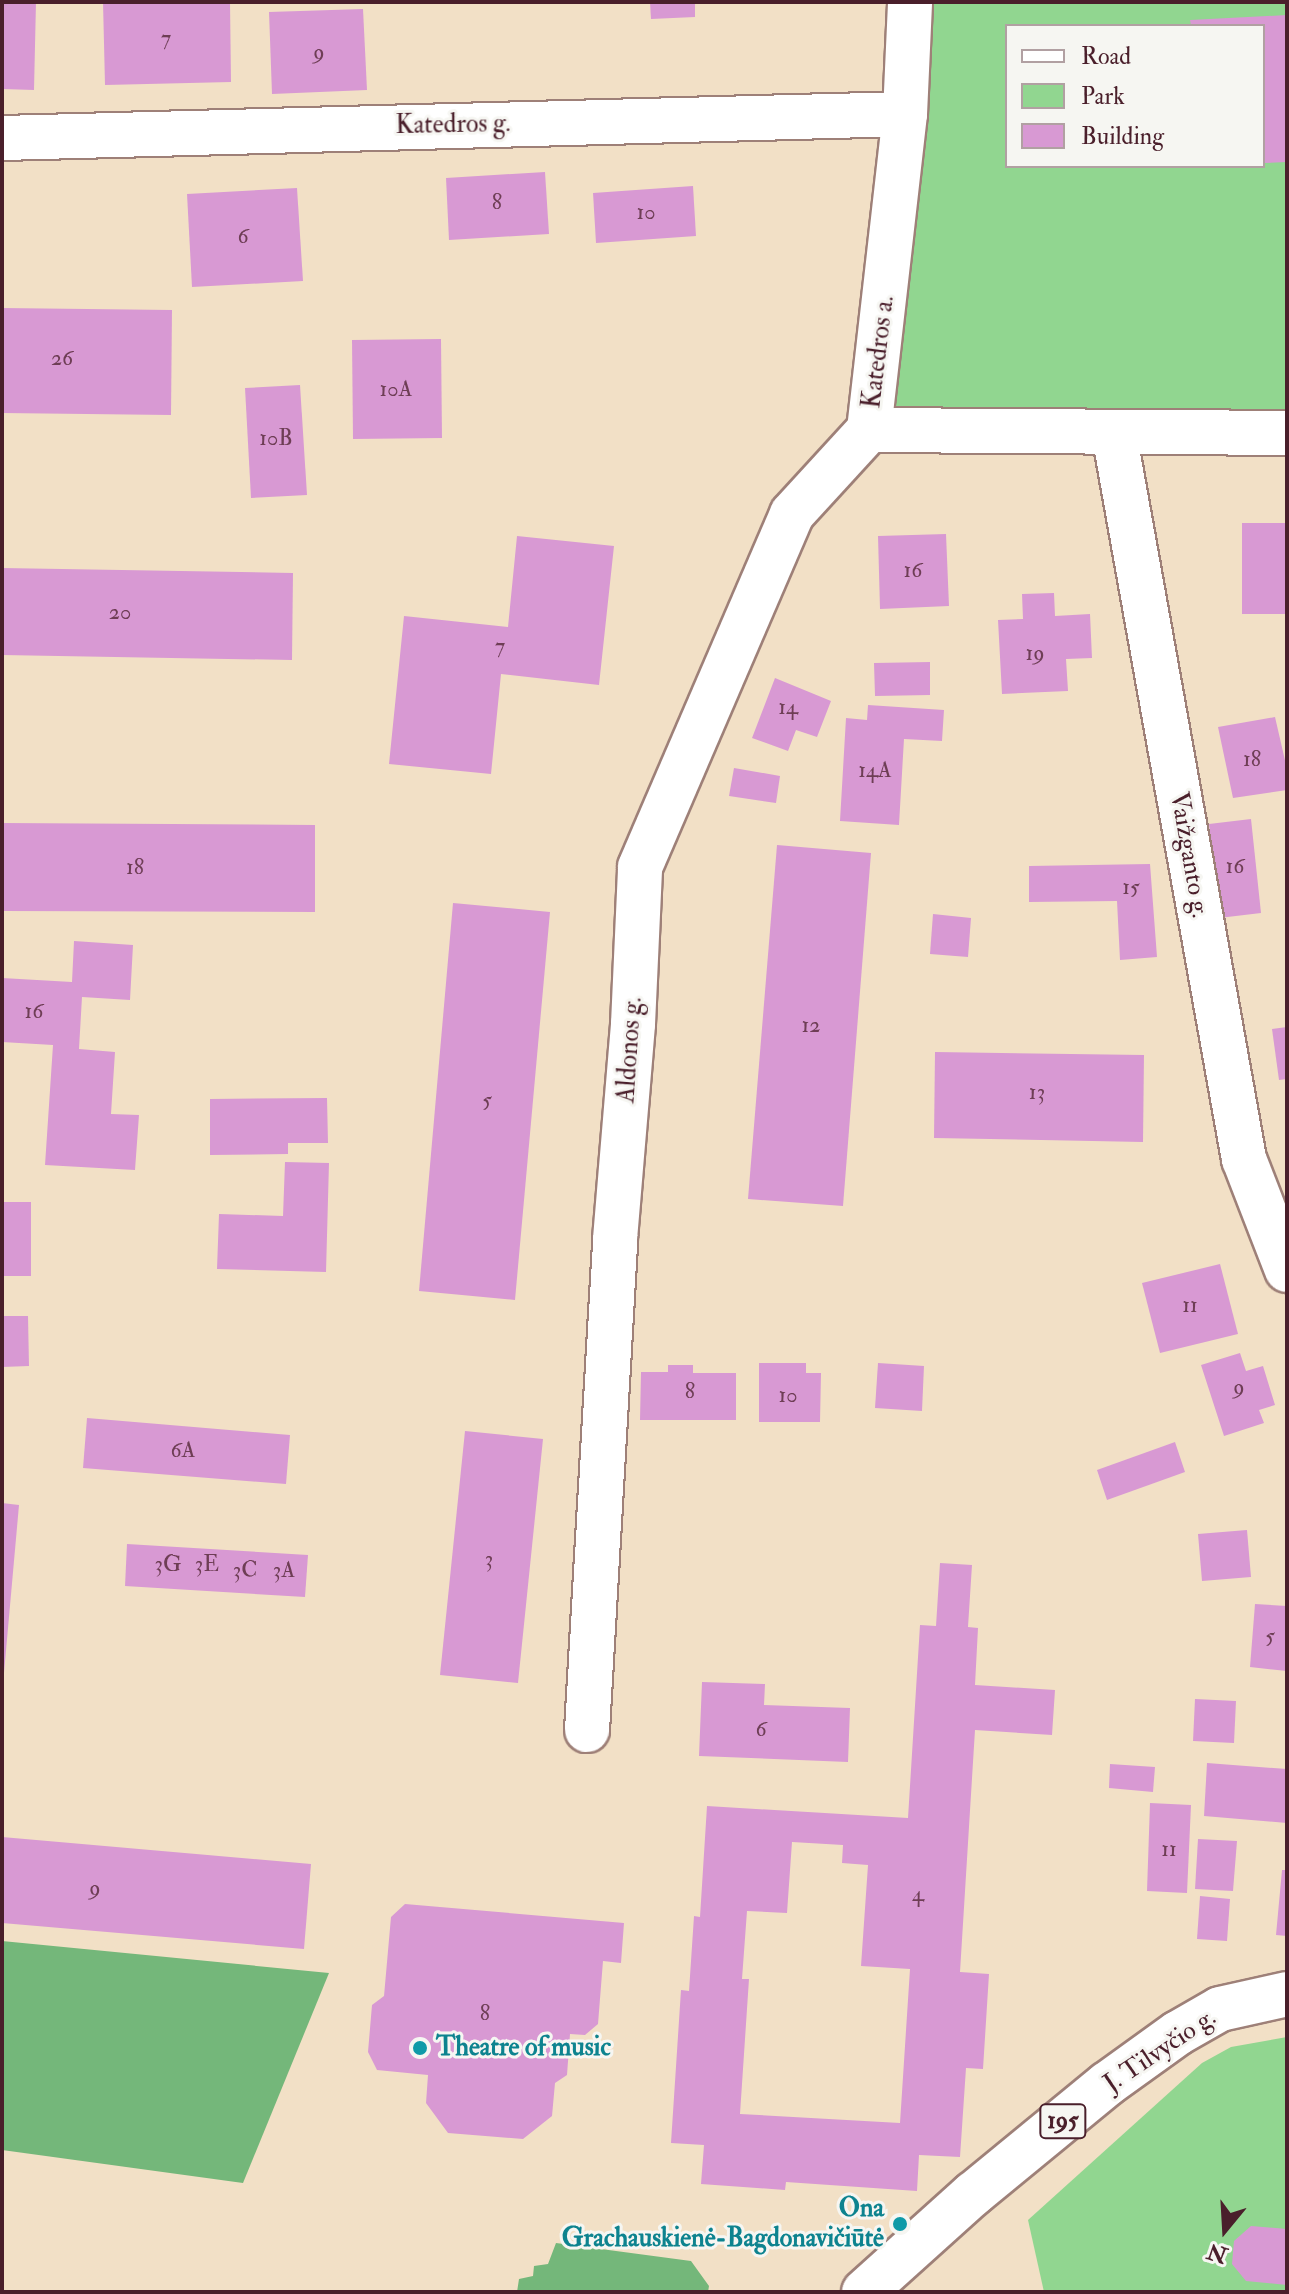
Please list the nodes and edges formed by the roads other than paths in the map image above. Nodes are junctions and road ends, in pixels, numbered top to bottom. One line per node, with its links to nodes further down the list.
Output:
1 (910, 2): 2 (street, Katedros a.)
2 (905, 114): 3 (street, Katedros g.); 4 (street, Katedros a.)
3 (2, 138)
4 (869, 430): 5 (street, Katedros a.); 8 (street, Aldonos g.)
5 (1114, 433): 6 (street, Katedros a.); 7 (street, Vaižganto g.)
6 (1287, 433)
7 (1287, 1270)
8 (587, 1730)
9 (1287, 1994): 10 (street, J. Tilvyčio g. / 195)
10 (864, 2292)

